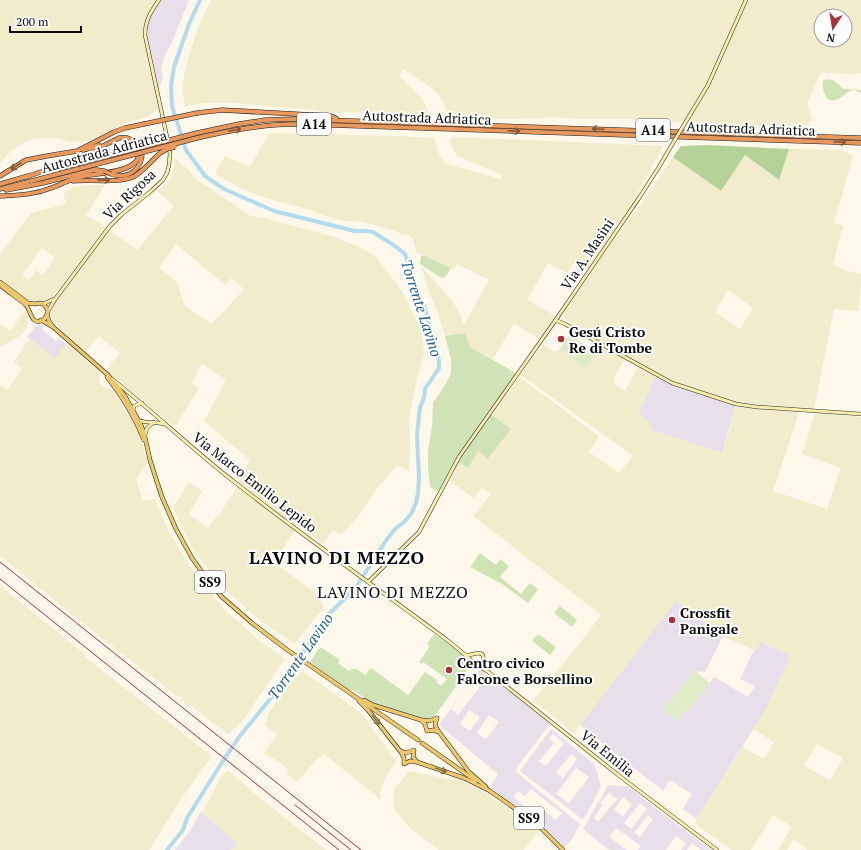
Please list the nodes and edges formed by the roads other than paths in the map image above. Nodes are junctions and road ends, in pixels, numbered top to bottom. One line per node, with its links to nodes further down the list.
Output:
1 (159, 0): 16 (main road, Via Rigosa)
2 (746, 0): 21 (main road, Via A. Masini, bridge)
3 (342, 120): 5 (highway, Autostrada Adriatica / A14, one-way to 3); 7 (highway, bridge); 9 (highway, Autostrada Adriatica / A14, bridge)
4 (197, 138): 6 (highway, Autostrada Adriatica / A14, one-way to 6); 10 (highway, one-way to 4, bridge); 12 (highway, Autostrada Adriatica / A14, bridge)
5 (861, 138)
6 (861, 143)
7 (78, 151): 8 (highway, one-way to 8); 12 (highway, bridge)
8 (0, 176)
9 (26, 177): 10 (highway); 11 (highway, Autostrada Adriatica / A14)
10 (65, 182): 13 (highway)
11 (0, 184)
12 (0, 190)
13 (0, 197)
14 (0, 282): 17 (main road)
15 (0, 285): 19 (main road, SS9)
16 (56, 298): 18 (main road, Via Rigosa); 20 (main road, Via Rigosa)
17 (35, 304): 18 (main road); 19 (main road)
18 (43, 304): 20 (main road, SS9)
19 (30, 311): 22 (main road, SS9)
20 (47, 313): 22 (main road); 25 (main road, SS9)
21 (559, 315): 23 (main road, Via A. Masini); 24 (main road)
22 (42, 320): 25 (main road, SS9)
23 (555, 321): 24 (main road); 38 (main road, Via A. Masini)
24 (565, 324): 31 (main road)
25 (53, 328): 26 (main road, SS9)
26 (101, 369): 27 (main road, SS9); 32 (main road, SS9)
27 (108, 375): 28 (main road, Via Marco Emilio Lepido); 29 (main road, SS9)
28 (142, 403): 29 (main road); 30 (main road, Via Marco Emilio Lepido)
29 (133, 409): 32 (main road); 33 (main road, SS9)
30 (154, 414): 34 (main road); 35 (main road, Via Marco Emilio Lepido)
31 (861, 414)
32 (134, 416): 33 (main road); 37 (main road, SS9)
33 (139, 421): 34 (main road, Via Marco Emilio Lepido); 36 (main road, SS9)
34 (153, 422): 35 (main road, Via Marco Emilio Lepido); 36 (main road)
35 (168, 426): 38 (main road, Via Marco Emilio Lepido)
36 (145, 436): 37 (main road, SS9)
37 (148, 450): 45 (main road, SS9)
38 (368, 582): 40 (main road, Via Emilia)
39 (474, 654): 40 (main road); 41 (main road); 42 (main road, Via Emilia)
40 (466, 656): 41 (main road, Via Emilia)
41 (472, 660): 43 (main road, Via Emilia)
42 (483, 662): 43 (main road); 44 (main road, Via Emilia)
43 (477, 666): 44 (main road, Via Emilia)
44 (487, 671): 52 (main road, Via Emilia)
45 (349, 692): 46 (main road); 48 (main road, one-way to 48); 50 (main road, SS9)
46 (421, 720): 47 (main road); 47 (main road)
47 (439, 732): 50 (main road)
48 (400, 751): 49 (main road); 49 (main road)
49 (418, 762): 50 (main road, one-way to 50)
50 (490, 791): 51 (main road, SS9)
51 (563, 850)
52 (716, 850)

